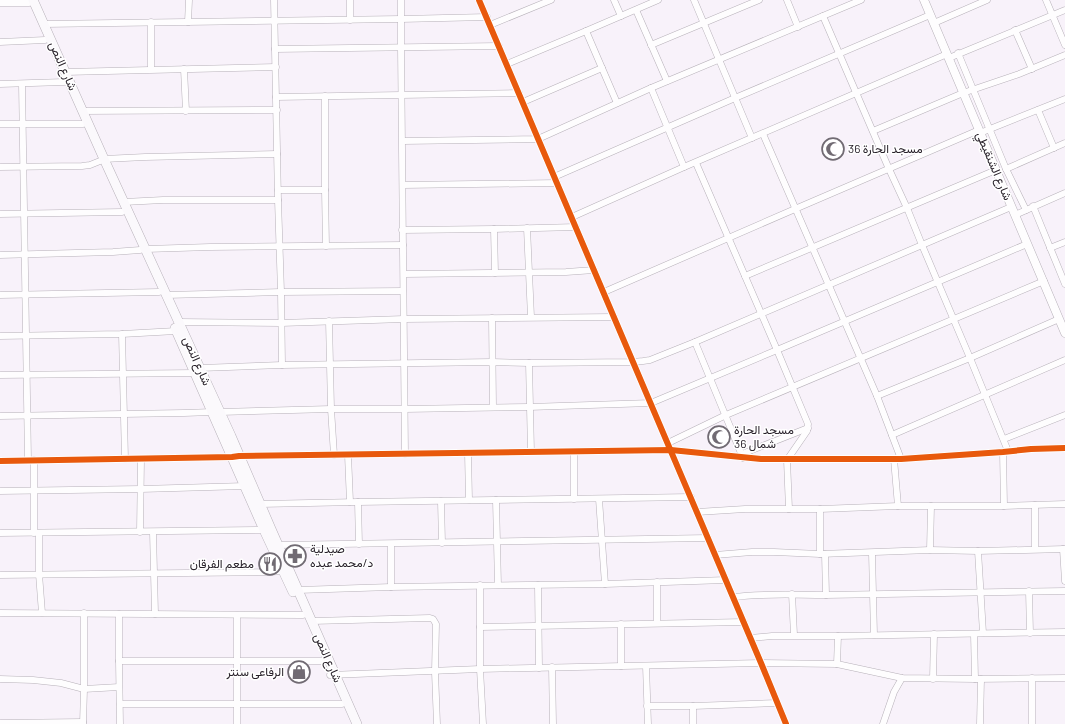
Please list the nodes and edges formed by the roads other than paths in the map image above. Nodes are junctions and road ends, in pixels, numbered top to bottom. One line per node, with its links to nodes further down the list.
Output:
1 (188, 0): 30 (street)
2 (274, 0): 28 (street)
3 (350, 0): 27 (street)
4 (401, 0): 26 (street)
5 (479, 0): 25 (street)
6 (551, 0): 34 (street)
7 (614, 0): 23 (street)
8 (658, 0): 19 (street)
9 (694, 0): 33 (street)
10 (759, 0): 33 (street)
11 (787, 0): 35 (street)
12 (861, 0): 17 (street)
13 (924, 0): 21 (street, شارع الشنقيطي)
14 (988, 0): 31 (street)
15 (1046, 0): 22 (street)
16 (30, 1): 18 (street); 32 (main road, شارع النص); 38 (main road, شارع النص)
17 (852, 2): 24 (street)
18 (0, 3)
19 (636, 10): 23 (street); 40 (street)
20 (1065, 10): 22 (street)
21 (930, 15): 31 (street, شارع الشنقيطي); 45 (street)
22 (1052, 15): 36 (street); 41 (street)
23 (621, 16): 37 (street)
24 (823, 16): 35 (street); 45 (street)
25 (487, 17): 26 (street); 34 (street)
26 (401, 19): 27 (street); 43 (street)
27 (350, 20): 28 (street)
28 (275, 21): 30 (street); 44 (street)
29 (151, 22): 30 (street); 32 (street); 53 (street)
30 (188, 22)
31 (934, 23): 48 (street, شارع الشنقيطي)
32 (44, 24): 56 (main road, شارع النص)
33 (704, 24): 40 (street); 49 (street)
34 (490, 25): 42 (street)
35 (798, 27): 49 (street)
36 (1016, 30): 46 (street); 55 (street)
37 (586, 31): 50 (street); 52 (street)
38 (45, 40): 39 (street); 58 (main road, شارع النص)
39 (0, 42)
40 (652, 45): 57 (street)
41 (1065, 45)
42 (499, 46): 43 (street); 50 (street)
43 (401, 47): 44 (street); 66 (street)
44 (275, 49): 51 (street)
45 (839, 54): 64 (street); 69 (street)
46 (958, 54): 48 (street); 62 (street)
47 (1065, 55): 55 (street)
48 (948, 56): 64 (street); 65 (street, شارع الشنقيطي)
49 (719, 60): 57 (street); 69 (street)
50 (506, 64): 63 (street)
51 (276, 67): 54 (street); 68 (street)
52 (602, 68): 71 (street); 72 (street)
53 (151, 69): 54 (street); 56 (street)
54 (184, 69): 76 (street)
55 (1032, 69): 62 (street)
56 (65, 72): 75 (main road, شارع النص)
57 (667, 81): 61 (street)
58 (64, 82): 60 (street); 79 (main road, شارع النص)
59 (0, 84): 60 (street)
60 (22, 84): 78 (street)
61 (650, 88): 72 (street); 80 (street)
62 (973, 90): 65 (street); 81 (street)
63 (519, 93): 66 (street); 71 (street)
64 (856, 93): 82 (street); 84 (street)
65 (963, 93): 82 (street); 83 (street, شارع الشنقيطي)
66 (402, 95): 67 (street); 87 (street)
67 (324, 96): 68 (street); 103 (street)
68 (276, 97): 73 (street)
69 (735, 98): 80 (street); 85 (street)
70 (1065, 99): 74 (street)
71 (523, 102): 86 (street)
72 (617, 102): 86 (street)
73 (276, 110): 76 (street); 90 (street)
74 (1038, 110): 81 (street); 89 (street)
75 (82, 111): 76 (street); 91 (main road, شارع النص)
76 (186, 111)
77 (0, 124): 78 (street)
78 (22, 124): 79 (street); 94 (street)
79 (83, 124): 91 (main road, شارع النص)
80 (668, 127): 95 (street); 99 (street)
81 (990, 130): 83 (street); 97 (street)
82 (873, 131): 96 (street)
83 (979, 132): 96 (street); 98 (street, شارع الشنقيطي)
84 (763, 134): 85 (street); 110 (street)
85 (752, 138): 92 (street)
86 (538, 139): 87 (street); 99 (street)
87 (402, 141): 101 (street)
88 (1065, 143): 89 (street)
89 (1054, 148): 97 (street)
90 (277, 154): 91 (street); 102 (street)
91 (102, 160): 94 (street); 106 (main road, شارع النص); 112 (main road, شارع النص)
92 (696, 163): 95 (street); 121 (street)
93 (0, 167): 94 (street)
94 (23, 167): 114 (street)
95 (684, 167): 116 (street)
96 (889, 169): 109 (street); 110 (street)
97 (1006, 169): 111 (street)
98 (996, 170): 108 (street, شارع الشنقيطي); 109 (street)
99 (554, 177): 100 (street)
100 (557, 183): 101 (street); 116 (street)
101 (403, 185): 119 (street)
102 (278, 190): 103 (street); 105 (street)
103 (325, 190): 125 (street)
104 (1065, 193): 107 (street)
105 (278, 200): 106 (street); 127 (street)
106 (124, 202): 130 (main road, شارع النص)
107 (1033, 206): 111 (street); 129 (street)
108 (1011, 207): 115 (street, شارع الشنقيطي); 124 (street)
109 (907, 208): 124 (street); 128 (street)
110 (795, 209): 121 (street); 128 (street)
111 (1026, 210): 115 (street)
112 (122, 212): 114 (street); 130 (main road, شارع النص)
113 (0, 214): 114 (street)
114 (24, 214): 132 (street)
115 (1015, 215): 123 (street, شارع الشنقيطي)
116 (572, 217): 117 (street)
117 (576, 227): 118 (street); 133 (street)
118 (527, 228): 120 (street); 134 (street)
119 (402, 230): 120 (street); 126 (street)
120 (494, 230): 135 (street)
121 (729, 238): 137 (street); 144 (street)
122 (1065, 242): 129 (street)
123 (1027, 244): 138 (street); 139 (street, شارع الشنقيطي)
124 (922, 245): 138 (street); 141 (street)
125 (326, 246): 126 (street); 127 (street)
126 (403, 246): 136 (street)
127 (279, 247): 130 (street); 143 (street)
128 (813, 248): 137 (street); 141 (street)
129 (1050, 248): 140 (street)
130 (143, 250): 132 (street); 146 (main road, شارع النص)
131 (0, 255): 132 (street)
132 (25, 255): 145 (street)
133 (594, 270): 134 (street); 144 (street)
134 (529, 272): 135 (street); 149 (street)
135 (495, 273): 136 (street)
136 (404, 274): 142 (street)
137 (745, 276): 148 (street)
138 (938, 281): 153 (street); 156 (street)
139 (1044, 281): 153 (street); 154 (street, شارع الشنقيطي)
140 (1065, 284)
141 (829, 285): 148 (street); 156 (street)
142 (403, 291): 143 (street); 151 (street)
143 (281, 292): 146 (street); 157 (street)
144 (604, 292): 150 (street)
145 (26, 294): 146 (street); 147 (street); 160 (street)
146 (162, 294): 158 (main road, شارع النص)
147 (0, 295)
148 (761, 313): 163 (street); 164 (street)
149 (531, 317): 150 (street); 152 (street)
150 (614, 317): 169 (street)
151 (404, 318): 152 (street); 155 (street); 170 (street)
152 (492, 318): 168 (street)
153 (954, 319): 165 (street); 166 (street)
154 (1059, 319): 159 (street, شارع الشنقيطي); 165 (street)
155 (329, 321): 157 (street); 172 (street)
156 (844, 322): 164 (street); 166 (street)
157 (281, 323): 158 (street); 173 (street)
158 (178, 326): 161 (street); 174 (main road, شارع النص)
159 (1065, 332)
160 (27, 334): 161 (street); 162 (street); 177 (street)
161 (122, 334): 175 (street)
162 (0, 336)
163 (695, 342): 169 (street); 178 (street)
164 (777, 350): 178 (street); 179 (street)
165 (970, 358): 180 (street); 181 (street)
166 (860, 359): 179 (street); 181 (street)
167 (1065, 360): 180 (street)
168 (492, 362): 170 (street); 171 (street); 183 (street)
169 (633, 362): 171 (street); 182 (street)
170 (404, 363): 172 (street); 186 (street)
171 (529, 363): 184 (street)
172 (330, 364): 173 (street); 185 (street)
173 (282, 365): 174 (street)
174 (197, 370): 175 (street); 187 (main road, شارع النص)
175 (123, 374): 177 (street); 188 (street)
176 (0, 375): 177 (street)
177 (27, 375): 189 (street)
178 (710, 378): 182 (street); 190 (street)
179 (793, 388): 190 (street); 193 (street)
180 (985, 395): 194 (street); 195 (street)
181 (877, 396): 194 (street)
182 (651, 403): 184 (street); 196 (street)
183 (493, 407): 184 (street); 186 (street)
184 (529, 407): 199 (street)
185 (331, 409): 186 (street); 187 (street); 204 (street)
186 (405, 409): 203 (street)
187 (216, 412): 188 (street); 207 (main road, شارع النص)
188 (124, 414): 189 (street); 208 (street)
189 (27, 415): 192 (street); 212 (street)
190 (726, 415): 196 (street); 206 (street)
191 (1065, 415): 195 (street)
192 (0, 416)
193 (808, 428): 206 (street); 213 (street)
194 (892, 435): 211 (street)
195 (1004, 439): 201 (street)
196 (668, 443): 198 (street)
197 (1065, 448): 201 (street)
198 (671, 450): 200 (street); 206 (street); 219 (street)
199 (531, 452): 200 (street); 202 (street)
200 (574, 452): 220 (street)
201 (1005, 452): 211 (street); 232 (street)
202 (468, 453): 203 (street); 222 (street)
203 (405, 454): 205 (street)
204 (334, 455): 205 (street); 207 (street)
205 (348, 455): 225 (street)
206 (743, 456): 213 (street)
207 (236, 457): 209 (street); 215 (main road, شارع النص); 227 (main road, شارع النص)
208 (125, 459): 209 (street); 212 (street)
209 (141, 459): 216 (street)
210 (894, 459): 211 (street); 213 (street); 230 (street)
211 (902, 459)
212 (31, 460): 214 (street); 218 (street)
213 (787, 460): 233 (street)
214 (0, 461)
215 (245, 486): 216 (street); 236 (main road, شارع النص)
216 (141, 489): 218 (street); 237 (street)
217 (0, 490): 218 (street)
218 (33, 490): 239 (street)
219 (690, 497): 221 (street); 235 (street)
220 (574, 499): 221 (street); 223 (street)
221 (599, 499): 242 (street)
222 (469, 500): 223 (street); 224 (street)
223 (496, 500): 244 (street)
224 (441, 501): 226 (street); 243 (street)
225 (350, 502): 226 (street); 227 (street)
226 (358, 502): 245 (street)
227 (260, 504): 247 (main road, شارع النص)
228 (1065, 504): 229 (street)
229 (1035, 505): 232 (street); 248 (street)
230 (898, 506): 231 (street); 234 (street)
231 (931, 506): 232 (street); 250 (street)
232 (1004, 506)
233 (788, 509): 234 (street); 235 (street)
234 (820, 509): 253 (street)
235 (697, 512): 241 (street)
236 (264, 530): 238 (street); 255 (main road, شارع النص)
237 (140, 532): 238 (street); 239 (street)
238 (153, 532): 256 (street)
239 (36, 533): 240 (street); 257 (street)
240 (0, 534)
241 (708, 538): 242 (street); 254 (street)
242 (602, 540): 244 (street); 262 (street)
243 (442, 542): 244 (street); 246 (street)
244 (497, 542): 264 (street)
245 (359, 544): 246 (street); 247 (street)
246 (391, 544): 266 (street)
247 (278, 545): 267 (main road, شارع النص)
248 (1036, 549): 249 (street); 251 (street)
249 (1064, 549): 260 (street)
250 (930, 550): 251 (street); 252 (street)
251 (978, 551): 270 (street)
252 (872, 553): 253 (street); 272 (street)
253 (822, 554): 254 (street); 273 (street)
254 (715, 555): 259 (street)
255 (283, 571): 256 (street); 281 (main road, شارع النص)
256 (154, 573): 257 (street); 279 (street)
257 (39, 574): 258 (street); 276 (street)
258 (0, 575)
259 (726, 580): 261 (street); 274 (street)
260 (1065, 581)
261 (657, 582): 262 (street); 284 (street)
262 (605, 584): 265 (street)
263 (480, 585): 264 (street); 266 (street); 286 (street)
264 (498, 585): 265 (street)
265 (538, 585): 287 (street)
266 (391, 587): 267 (street)
267 (298, 590): 282 (main road, شارع النص)
268 (1029, 591): 269 (street); 270 (street); 290 (street)
269 (1065, 591)
270 (980, 592): 272 (street); 289 (street)
271 (792, 594): 273 (street); 274 (street); 293 (street)
272 (873, 594): 273 (street); 294 (street)
273 (826, 595)
274 (733, 597): 283 (street)
275 (0, 613): 276 (street)
276 (42, 613): 277 (street)
277 (84, 614): 278 (street); 316 (street)
278 (119, 614): 279 (street); 297 (street)
279 (155, 614): 280 (street)
280 (237, 615): 281 (street); 299 (street)
281 (303, 615): 298 (main road, شارع النص)
282 (312, 621): 307 (street); 308 (main road, شارع النص)
283 (744, 622): 284 (street); 296 (street)
284 (657, 623): 285 (street)
285 (621, 624): 287 (street); 302 (street)
286 (480, 627): 287 (street); 306 (street)
287 (539, 627): 305 (street)
288 (1065, 632): 290 (street)
289 (983, 633): 290 (street); 292 (street)
290 (1030, 633)
291 (934, 634): 292 (street); 294 (street); 313 (street)
292 (974, 634): 314 (street)
293 (794, 635): 295 (street); 296 (street)
294 (874, 635): 295 (street)
295 (838, 636): 301 (street)
296 (750, 638): 300 (street)
297 (119, 661): 299 (street); 315 (street)
298 (324, 661): 299 (street); 308 (main road, شارع النص)
299 (237, 662): 320 (street)
300 (761, 663): 301 (street); 303 (street); 317 (street)
301 (837, 664): 309 (street)
302 (621, 666): 303 (street); 304 (street)
303 (646, 666): 321 (street)
304 (552, 667): 305 (street); 331 (street)
305 (539, 668): 306 (street)
306 (480, 669): 307 (street); 330 (street)
307 (435, 672): 308 (street); 329 (street)
308 (333, 675): 319 (main road, شارع النص); 328 (main road, شارع النص)
309 (902, 678): 313 (street); 335 (street)
310 (1032, 678): 311 (street); 314 (street); 337 (street)
311 (1065, 678)
312 (0, 679): 316 (street)
313 (933, 679): 314 (street)
314 (978, 679): 336 (street)
315 (119, 687): 316 (street); 318 (street)
316 (84, 688): 324 (street)
317 (777, 703): 322 (street); 334 (street)
318 (120, 704): 320 (street); 325 (street)
319 (342, 704): 320 (street); 327 (main road, شارع النص)
320 (237, 705): 326 (street)
321 (647, 706): 322 (street); 332 (street)
322 (693, 706): 333 (street)
323 (0, 723): 324 (street)
324 (83, 723)
325 (120, 724)
326 (237, 724)
327 (351, 724)
328 (357, 724)
329 (437, 724)
330 (483, 724)
331 (553, 724)
332 (648, 724)
333 (693, 724)
334 (786, 724)
335 (883, 724)
336 (980, 724)
337 (1032, 724)

